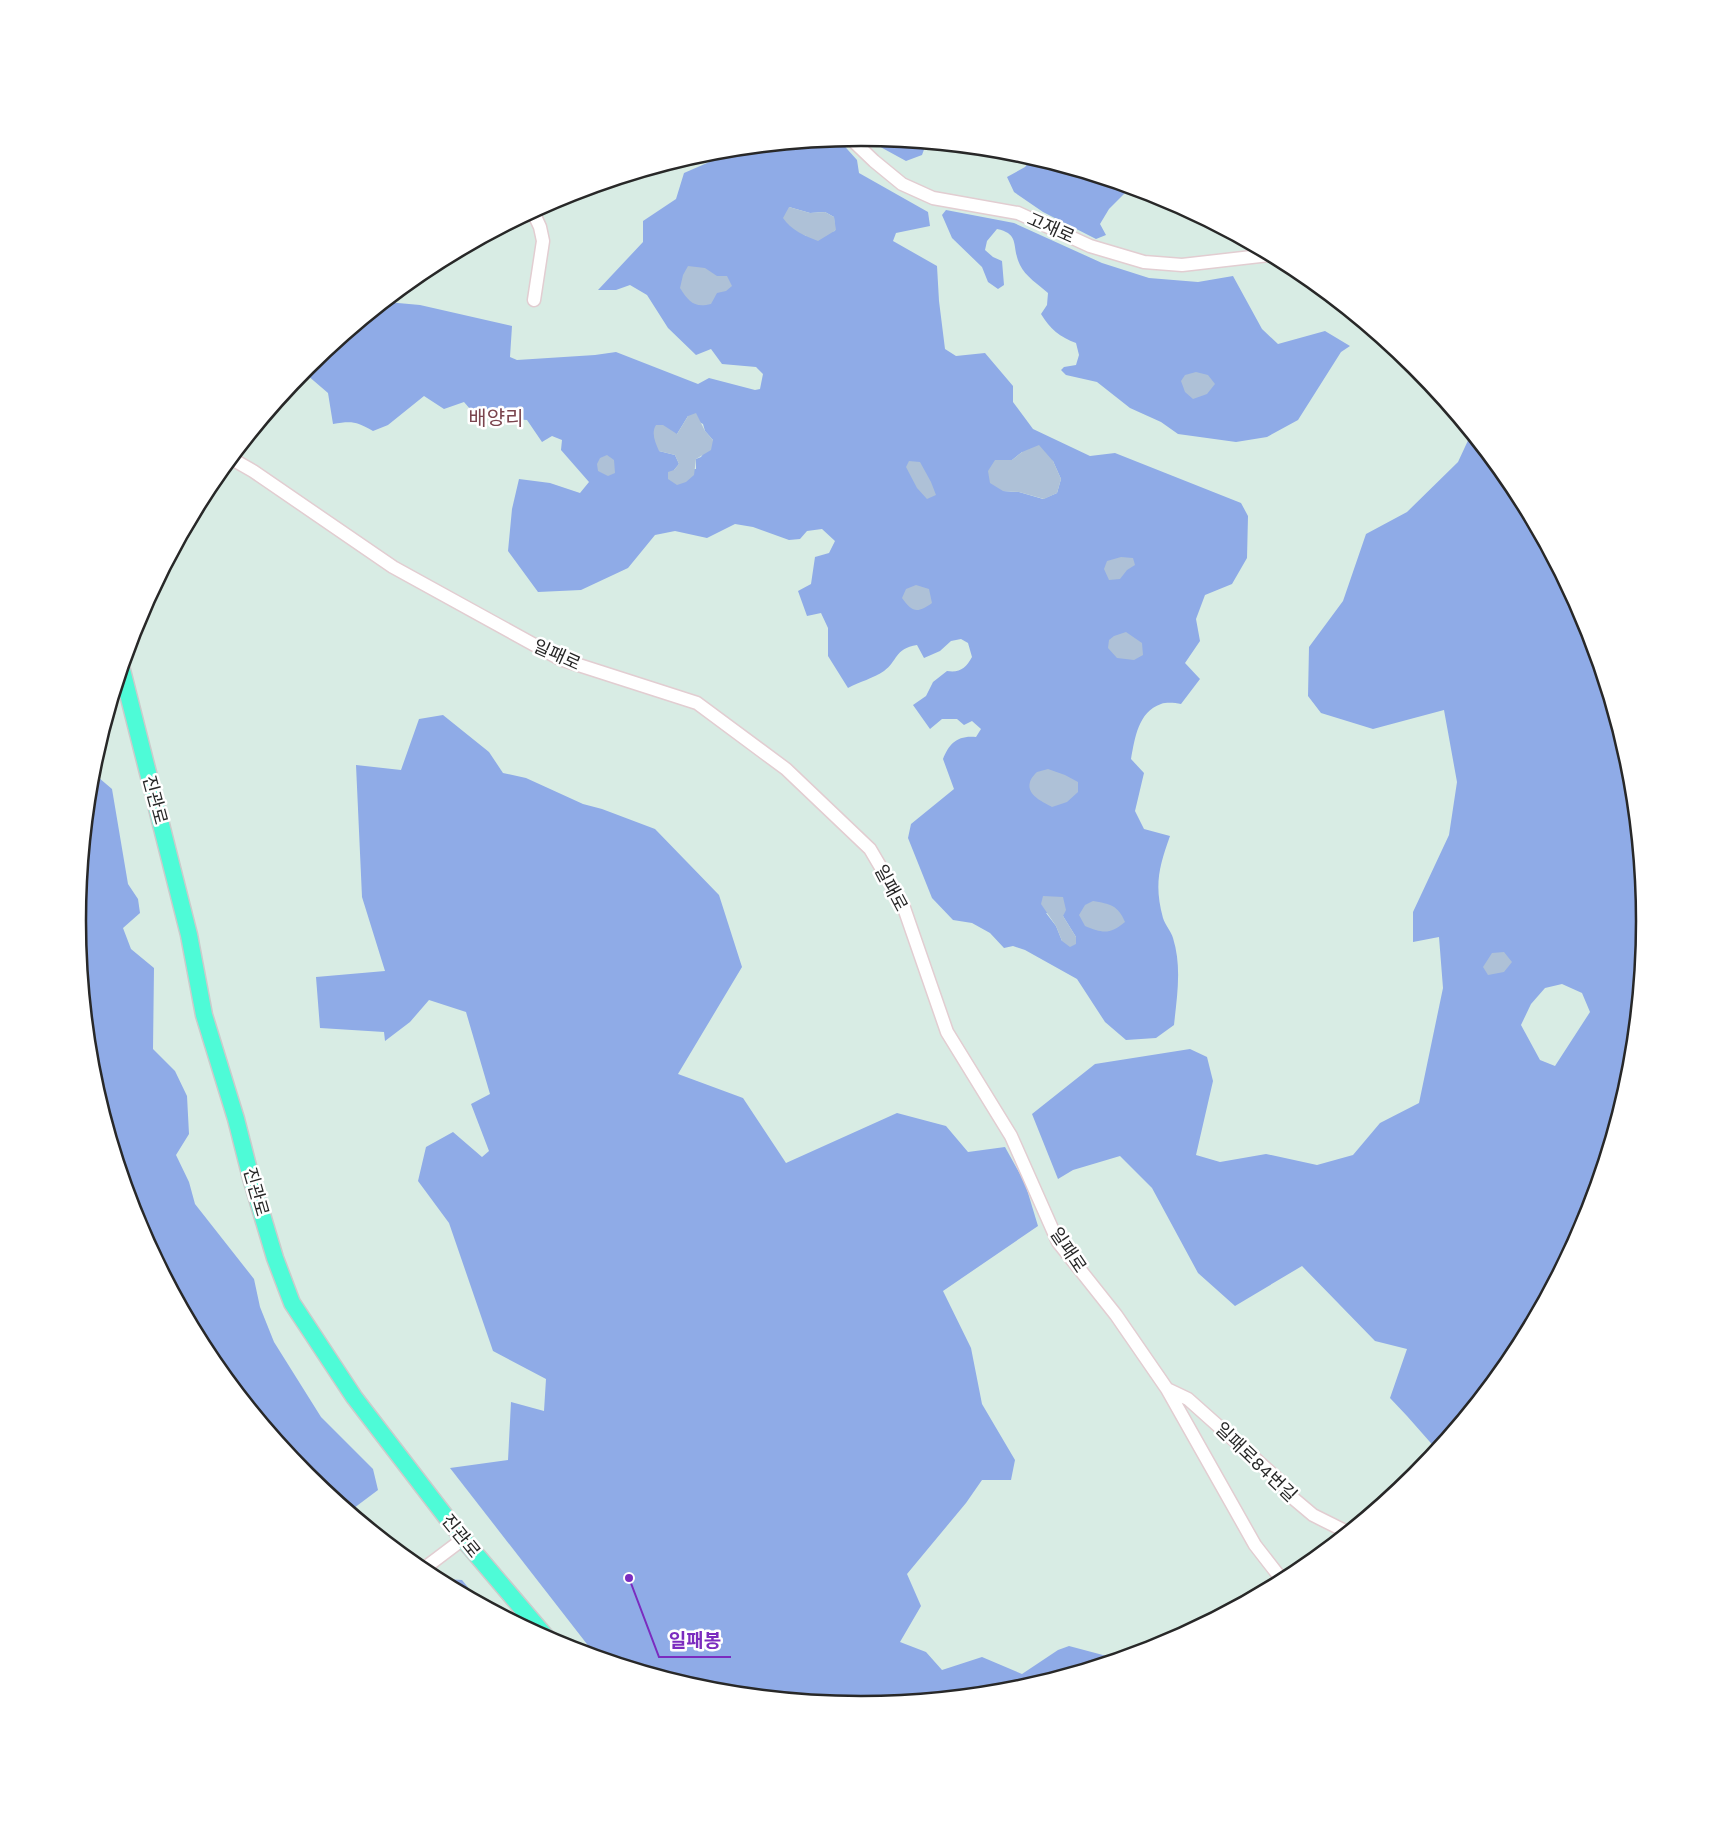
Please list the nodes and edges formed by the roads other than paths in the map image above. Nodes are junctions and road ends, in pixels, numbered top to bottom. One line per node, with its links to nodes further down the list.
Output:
1 (859, 146): 3 (street, 고재로)
2 (536, 218): 4 (street)
3 (1258, 255)
4 (534, 300)
5 (237, 462): 7 (street, 일패로)
6 (125, 680): 9 (main road, 진관로)
7 (1167, 1389): 8 (street, 일패로84번길); 11 (street, 일패로)
8 (1342, 1530)
9 (463, 1539): 10 (street); 12 (main road, 진관로)
10 (429, 1565)
11 (1278, 1575)
12 (536, 1625)

